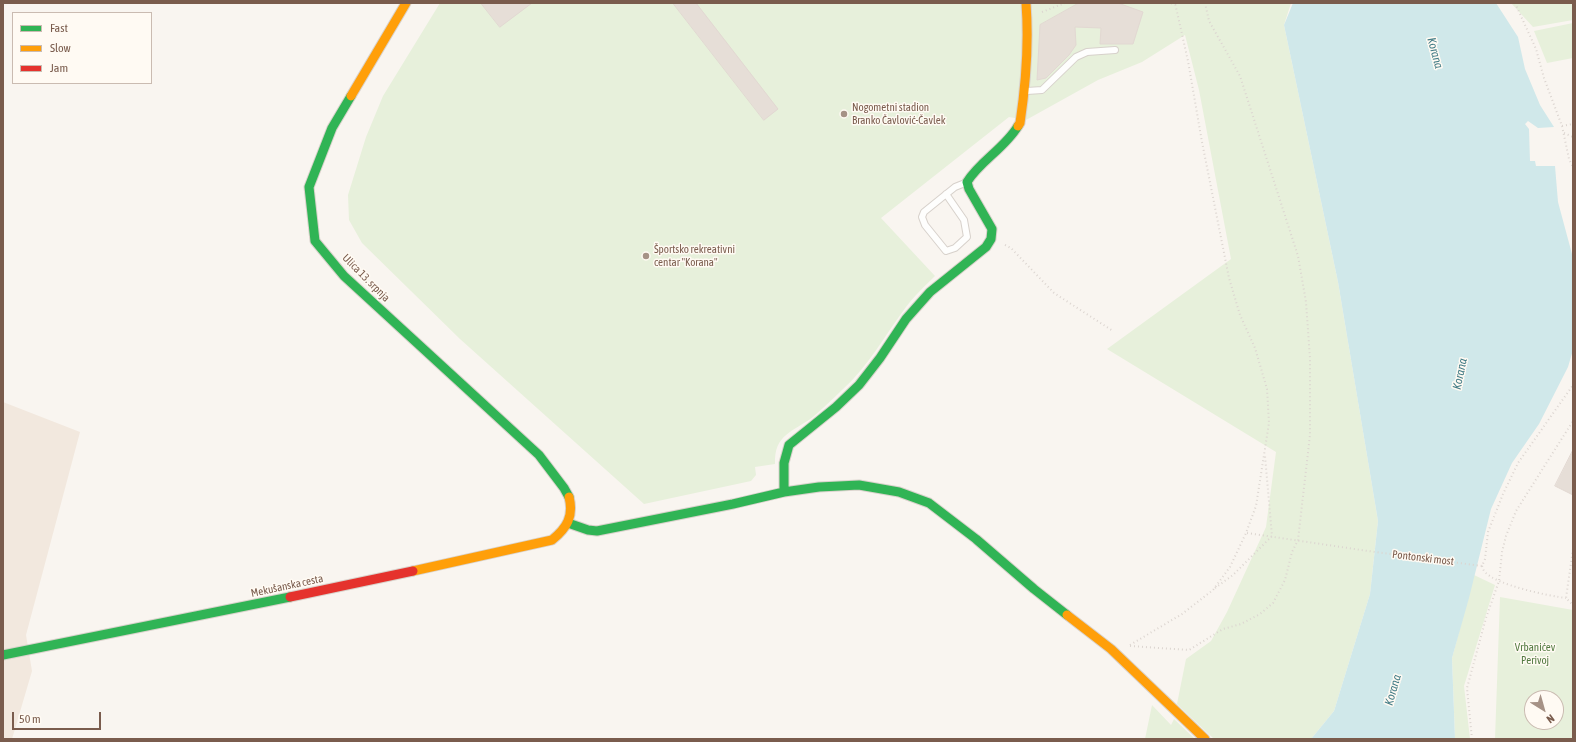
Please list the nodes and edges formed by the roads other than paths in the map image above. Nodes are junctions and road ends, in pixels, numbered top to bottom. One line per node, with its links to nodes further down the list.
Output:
1 (406, 3): 8 (street, Ulica 13. srpnja)
2 (1026, 3): 4 (street)
3 (1115, 50): 4 (lane)
4 (1025, 91): 5 (street)
5 (967, 182): 6 (lane); 7 (street)
6 (946, 194): 6 (lane)
7 (784, 492): 8 (street); 10 (street)
8 (568, 523): 9 (street, Mekušanska cesta)
9 (3, 655)
10 (1205, 739)

